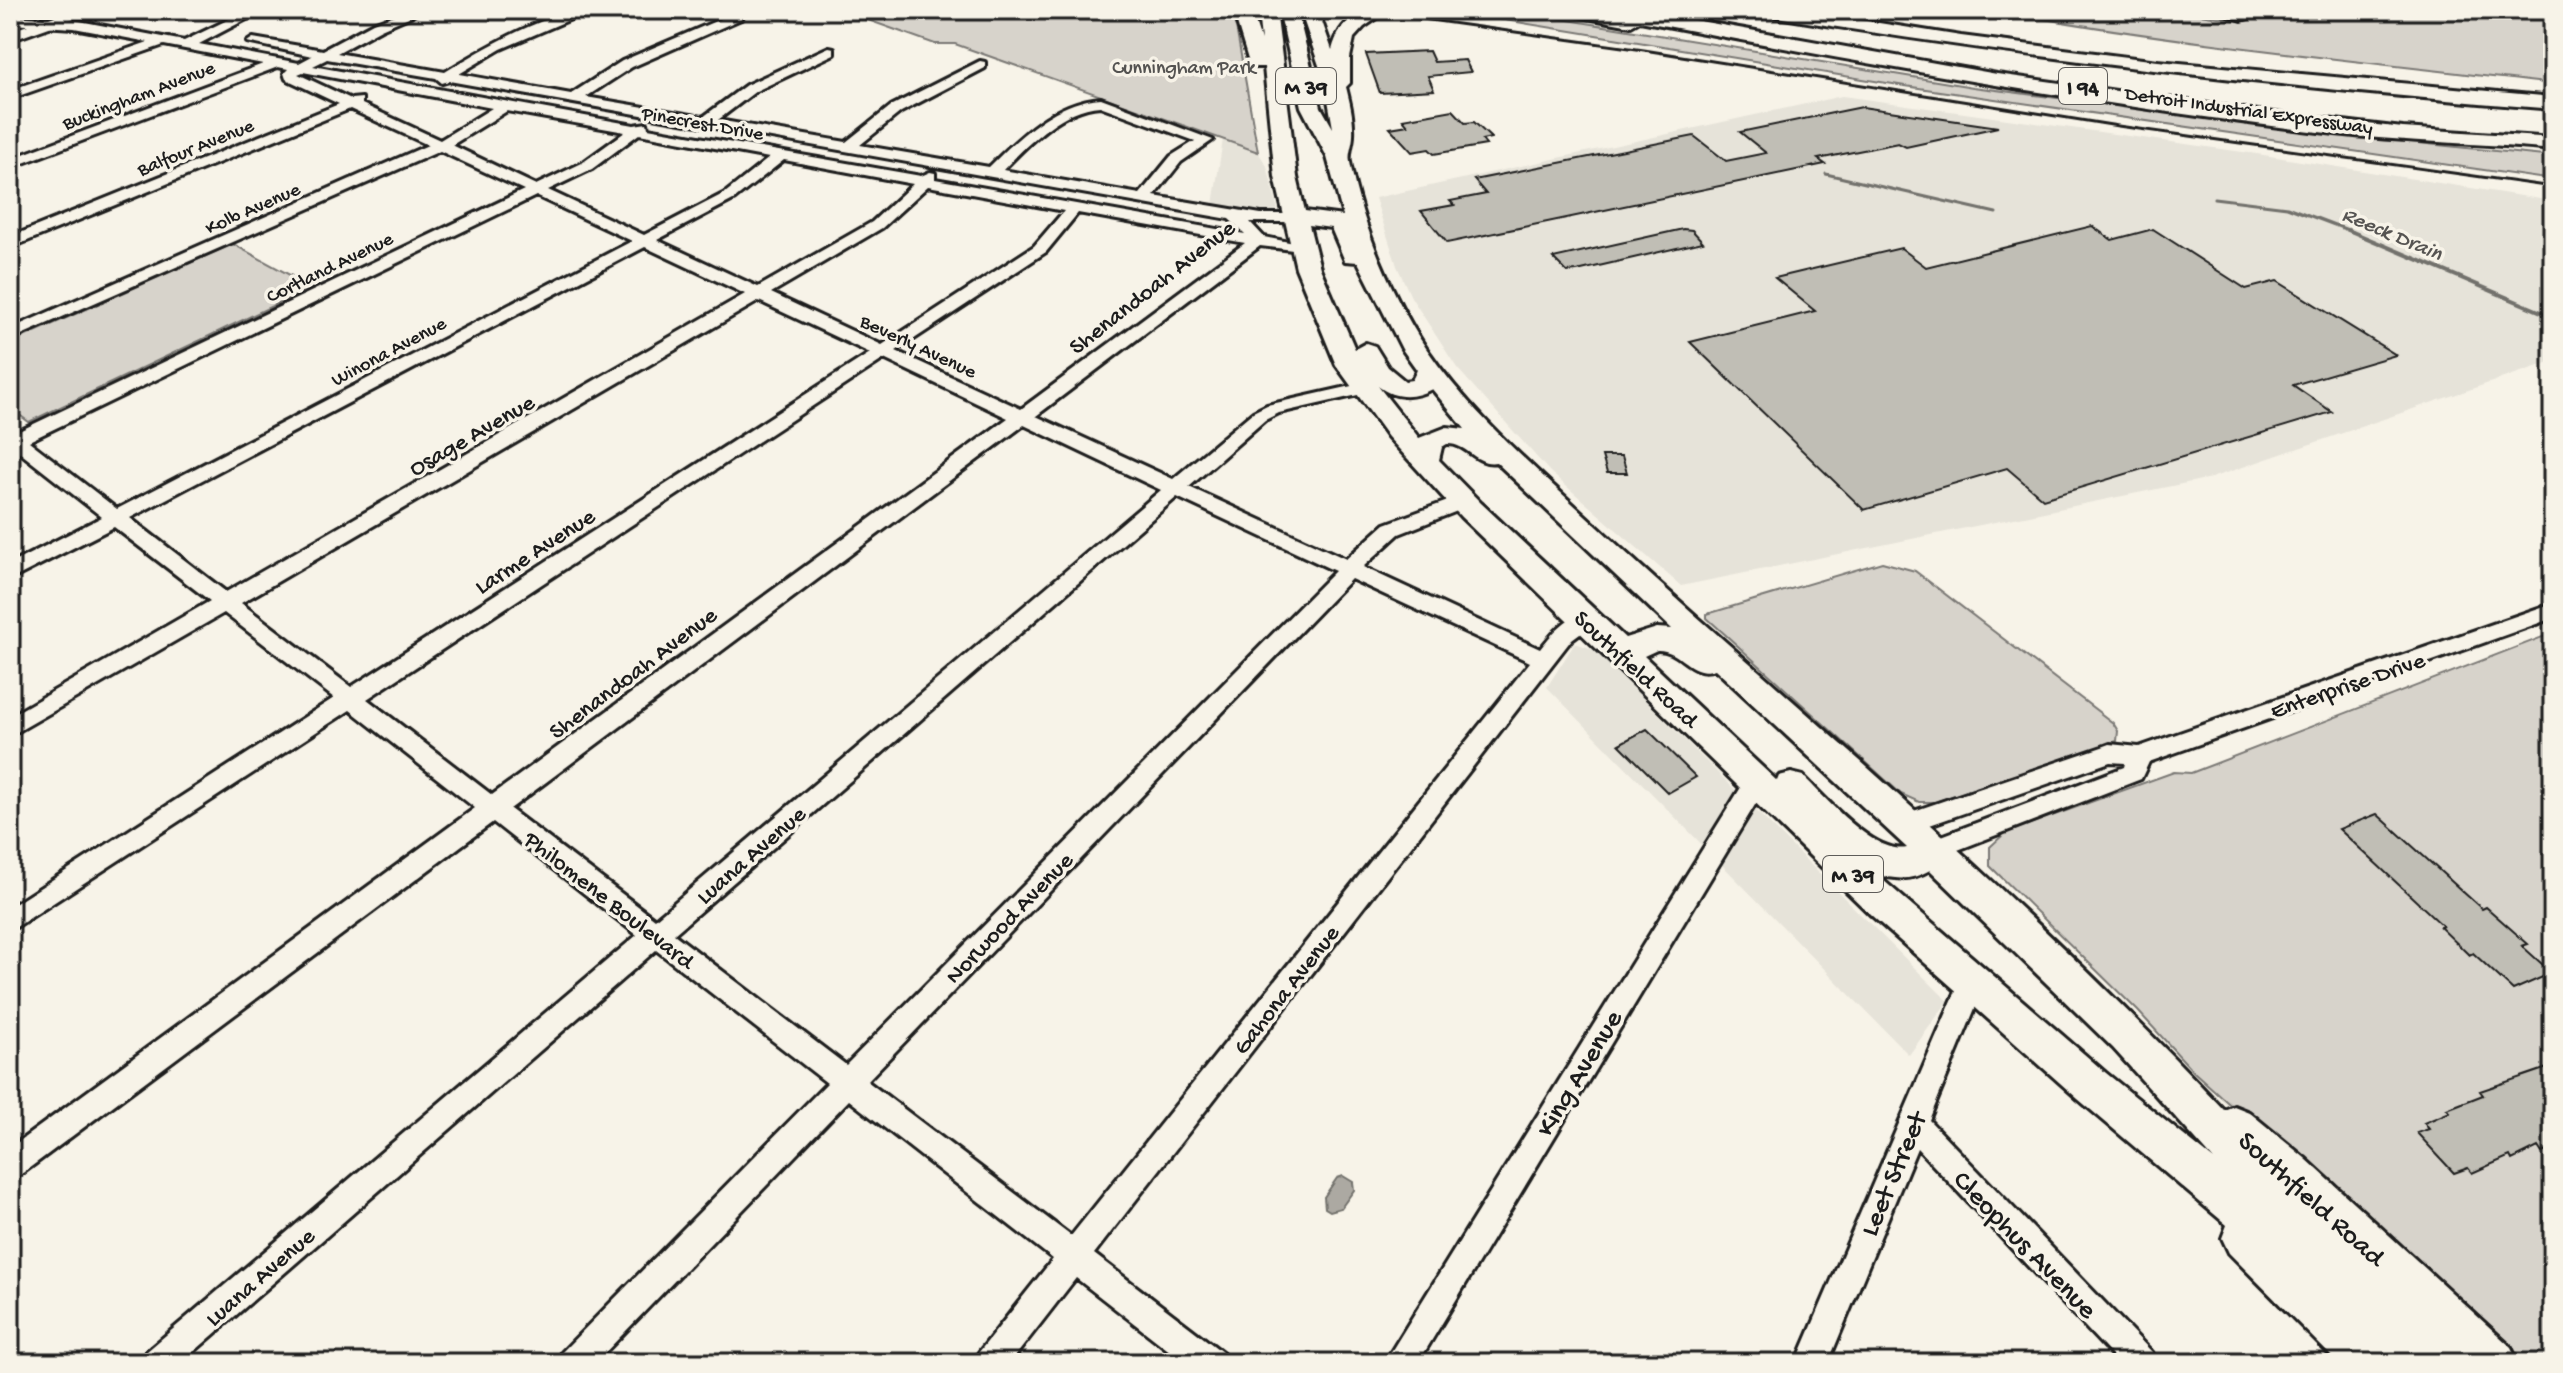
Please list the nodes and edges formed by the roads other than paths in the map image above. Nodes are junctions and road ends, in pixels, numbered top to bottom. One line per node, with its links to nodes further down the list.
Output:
1 (258, 10): 24 (street)
2 (419, 10): 30 (street)
3 (586, 10): 34 (street)
4 (1242, 10): 28 (highway)
5 (1250, 10): 28 (highway)
6 (1267, 10): 56 (highway, M 39)
7 (1288, 10): 52 (highway, M 39)
8 (1309, 10): 38 (highway)
9 (1380, 10): 38 (highway)
10 (1571, 10): 35 (highway)
11 (1609, 10): 35 (highway)
12 (1663, 10): 47 (highway, Detroit Industrial Expressway / I 94)
13 (1765, 10): 41 (highway, Detroit Industrial Expressway / I 94)
14 (1879, 10): 22 (highway)
15 (2269, 10): 17 (street)
16 (86, 11): 21 (main road); 23 (street, Pinecrest Drive)
17 (2226, 12)
18 (737, 16): 40 (street)
19 (1938, 19): 22 (highway)
20 (10, 20): 21 (street, Pinecrest Drive)
21 (49, 23): 23 (street, Pinecrest Drive); 25 (main road)
22 (1973, 28): 41 (highway)
23 (97, 29): 27 (street, Pinecrest Drive)
24 (208, 34): 26 (street); 30 (street, Pinecrest Drive)
25 (10, 36)
26 (186, 37): 27 (street, Pinecrest Drive); 31 (street, Pinecrest Drive)
27 (165, 41): 39 (street)
28 (1253, 41): 56 (highway)
29 (829, 51): 45 (street)
30 (324, 54): 33 (street); 34 (street, Pinecrest Drive)
31 (279, 62): 33 (street, Pinecrest Drive); 54 (street, Buckingham Avenue)
32 (980, 65): 50 (street)
33 (302, 67): 36 (street, Pinecrest Drive); 42 (street, Beverly Avenue)
34 (447, 76): 37 (street); 40 (street, Pinecrest Drive)
35 (1966, 76): 47 (highway)
36 (396, 86): 37 (street, Pinecrest Drive); 42 (street, Balfour Avenue)
37 (420, 91): 43 (street, Pinecrest Drive)
38 (1337, 94): 52 (highway)
39 (10, 95)
40 (573, 99): 44 (street, Pinecrest Drive)
41 (2553, 103)
42 (351, 104): 49 (street, Beverly Avenue); 65 (street, Balfour Avenue)
43 (505, 106): 46 (street, Pinecrest Drive); 49 (street, Kolb Avenue)
44 (659, 114): 45 (street, Pinecrest Drive); 46 (street, Cortland Avenue)
45 (706, 122): 50 (street, Pinecrest Drive)
46 (636, 130): 51 (street, Pinecrest Drive); 58 (street, Cortland Avenue)
47 (2507, 140): 48 (highway, Detroit Industrial Expressway / I 94)
48 (2553, 144)
49 (439, 146): 58 (street, Beverly Avenue); 68 (street, Kolb Avenue)
50 (849, 147): 53 (street, Pinecrest Drive)
51 (780, 156): 57 (street, Pinecrest Drive); 63 (street, Winona Avenue)
52 (1338, 157): 69 (highway, Southfield Road / M 39)
53 (942, 163): 55 (street, Pinecrest Drive); 57 (street, Osage Avenue)
54 (10, 164)
55 (993, 172): 59 (street, Pinecrest Drive); 59 (street)
56 (1286, 177): 62 (highway, Southfield Road / M 39)
57 (923, 182): 60 (street, Pinecrest Drive); 67 (street, Osage Avenue)
58 (537, 190): 63 (street, Beverly Avenue); 74 (street, Cortland Avenue)
59 (1144, 199): 61 (street, Pinecrest Drive)
60 (1073, 209): 64 (street, Pinecrest Drive); 70 (street, Larme Avenue)
61 (1234, 215): 62 (street, Pinecrest Drive); 64 (street, Shenandoah Avenue)
62 (1297, 217): 66 (highway, Southfield Road / M 39); 69 (highway)
63 (645, 241): 67 (street, Beverly Avenue); 78 (street, Winona Avenue)
64 (1256, 241): 66 (street, Pinecrest Drive); 73 (street, Shenandoah Avenue)
65 (10, 243)
66 (1304, 254): 71 (highway); 72 (highway, Southfield Road / M 39)
67 (759, 294): 70 (street, Beverly Avenue); 82 (street, Osage Avenue)
68 (10, 335)
69 (1407, 336): 71 (highway, Southfield Road / M 39)
70 (884, 353): 73 (street, Beverly Avenue); 87 (street, Larme Avenue)
71 (1430, 369): 79 (highway, Southfield Road / M 39)
72 (1365, 388): 75 (highway, Southfield Road / M 39); 76 (street, Luana Avenue)
73 (1021, 417): 76 (street, Beverly Avenue); 92 (street, Shenandoah Avenue)
74 (12, 440): 78 (street, Philomene Boulevard)
75 (1425, 462): 77 (highway, Southfield Road / M 39); 79 (highway)
76 (1175, 489): 80 (street, Beverly Avenue); 96 (street, Luana Avenue)
77 (1463, 502): 80 (street, Norwood Avenue); 84 (highway, Southfield Road / M 39)
78 (115, 517): 81 (street, Winona Avenue); 82 (street, Philomene Boulevard)
79 (1611, 557): 93 (highway, Southfield Road / M 39)
80 (1348, 569): 86 (street, Beverly Avenue); 99 (street, Norwood Avenue)
81 (10, 573)
82 (225, 603): 87 (street, Philomene Boulevard); 89 (street, Osage Avenue)
83 (2553, 610): 90 (street, Enterprise Drive)
84 (1585, 621): 85 (highway, Southfield Road / M 39); 86 (street, Gahona Avenue)
85 (1623, 653): 88 (highway, Southfield Road / M 39); 93 (highway)
86 (1544, 660): 103 (street, Gahona Avenue)
87 (350, 699): 92 (street, Philomene Boulevard); 95 (street, Larme Avenue)
88 (1692, 718): 91 (highway, Southfield Road / M 39); 94 (highway)
89 (10, 727)
90 (2140, 756): 93 (street, Enterprise Drive); 94 (street, Enterprise Drive)
91 (1756, 783): 97 (highway, Southfield Road / M 39); 108 (street, King Avenue)
92 (492, 808): 96 (street, Philomene Boulevard); 102 (street, Shenandoah Avenue)
93 (1894, 814): 94 (highway, Southfield Road / M 39)
94 (1932, 850): 98 (highway, Southfield Road / M 39)
95 (10, 920)
96 (656, 934): 99 (street, Philomene Boulevard); 104 (street, Luana Avenue)
97 (1972, 984): 100 (highway, Southfield Road / M 39); 101 (street, Leet Street)
98 (2127, 1035): 113 (highway, Southfield Road / M 39); 114 (highway, Southfield Road / M 39)
99 (846, 1082): 103 (street, Philomene Boulevard); 105 (street, Norwood Avenue)
100 (2092, 1086): 111 (highway, Southfield Road / M 39); 112 (highway, Southfield Road / M 39)
101 (1913, 1123): 109 (street, Leet Street); 110 (street, Cleophus Avenue)
102 (10, 1165)
103 (1073, 1257): 106 (street, Gahona Avenue); 107 (street, Philomene Boulevard)
104 (157, 1363)
105 (573, 1363)
106 (990, 1363)
107 (1211, 1363)
108 (1400, 1363)
109 (1812, 1363)
110 (2141, 1363)
111 (2371, 1363)
112 (2414, 1363)
113 (2458, 1363)
114 (2495, 1363)

